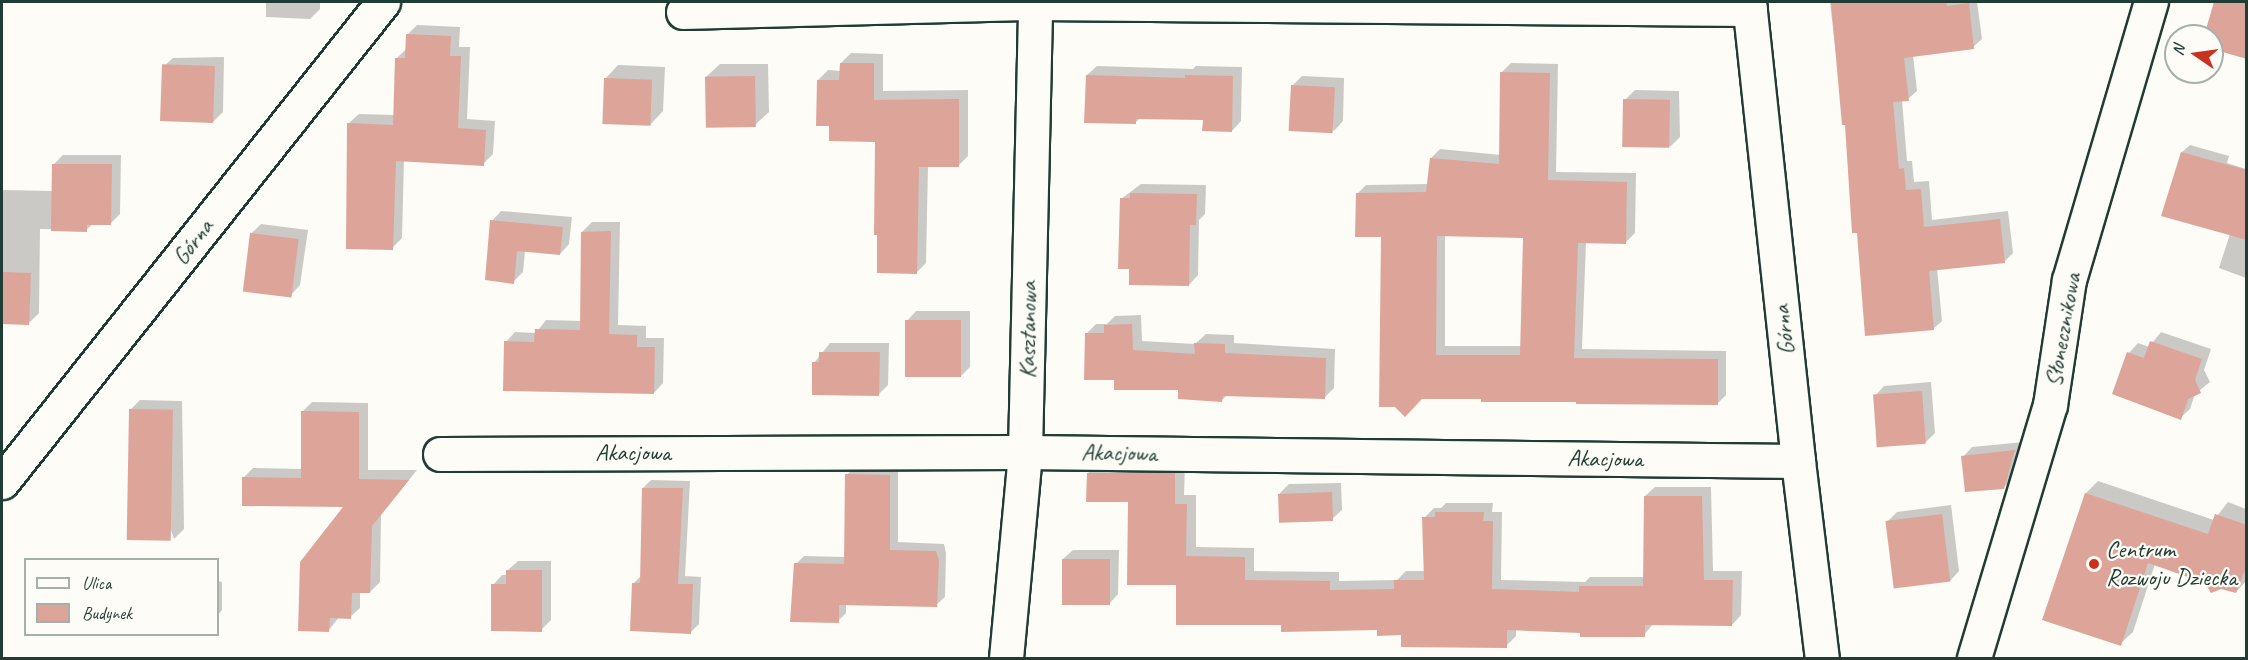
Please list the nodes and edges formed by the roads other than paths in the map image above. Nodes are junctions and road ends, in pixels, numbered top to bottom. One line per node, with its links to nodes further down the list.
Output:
1 (383, 2): 9 (street, Górna)
2 (1035, 2): 4 (street); 5 (street); 6 (street, Kasztanowa)
3 (2151, 2): 12 (street, Słonecznikowa)
4 (1750, 5): 8 (street, Górna)
5 (683, 12)
6 (1025, 452): 7 (street, Akacjowa); 8 (street, Akacjowa); 10 (street, Kasztanowa)
7 (440, 454)
8 (1798, 461): 11 (street, Górna)
9 (2, 482)
10 (1006, 658)
11 (1822, 658)
12 (1974, 658)

